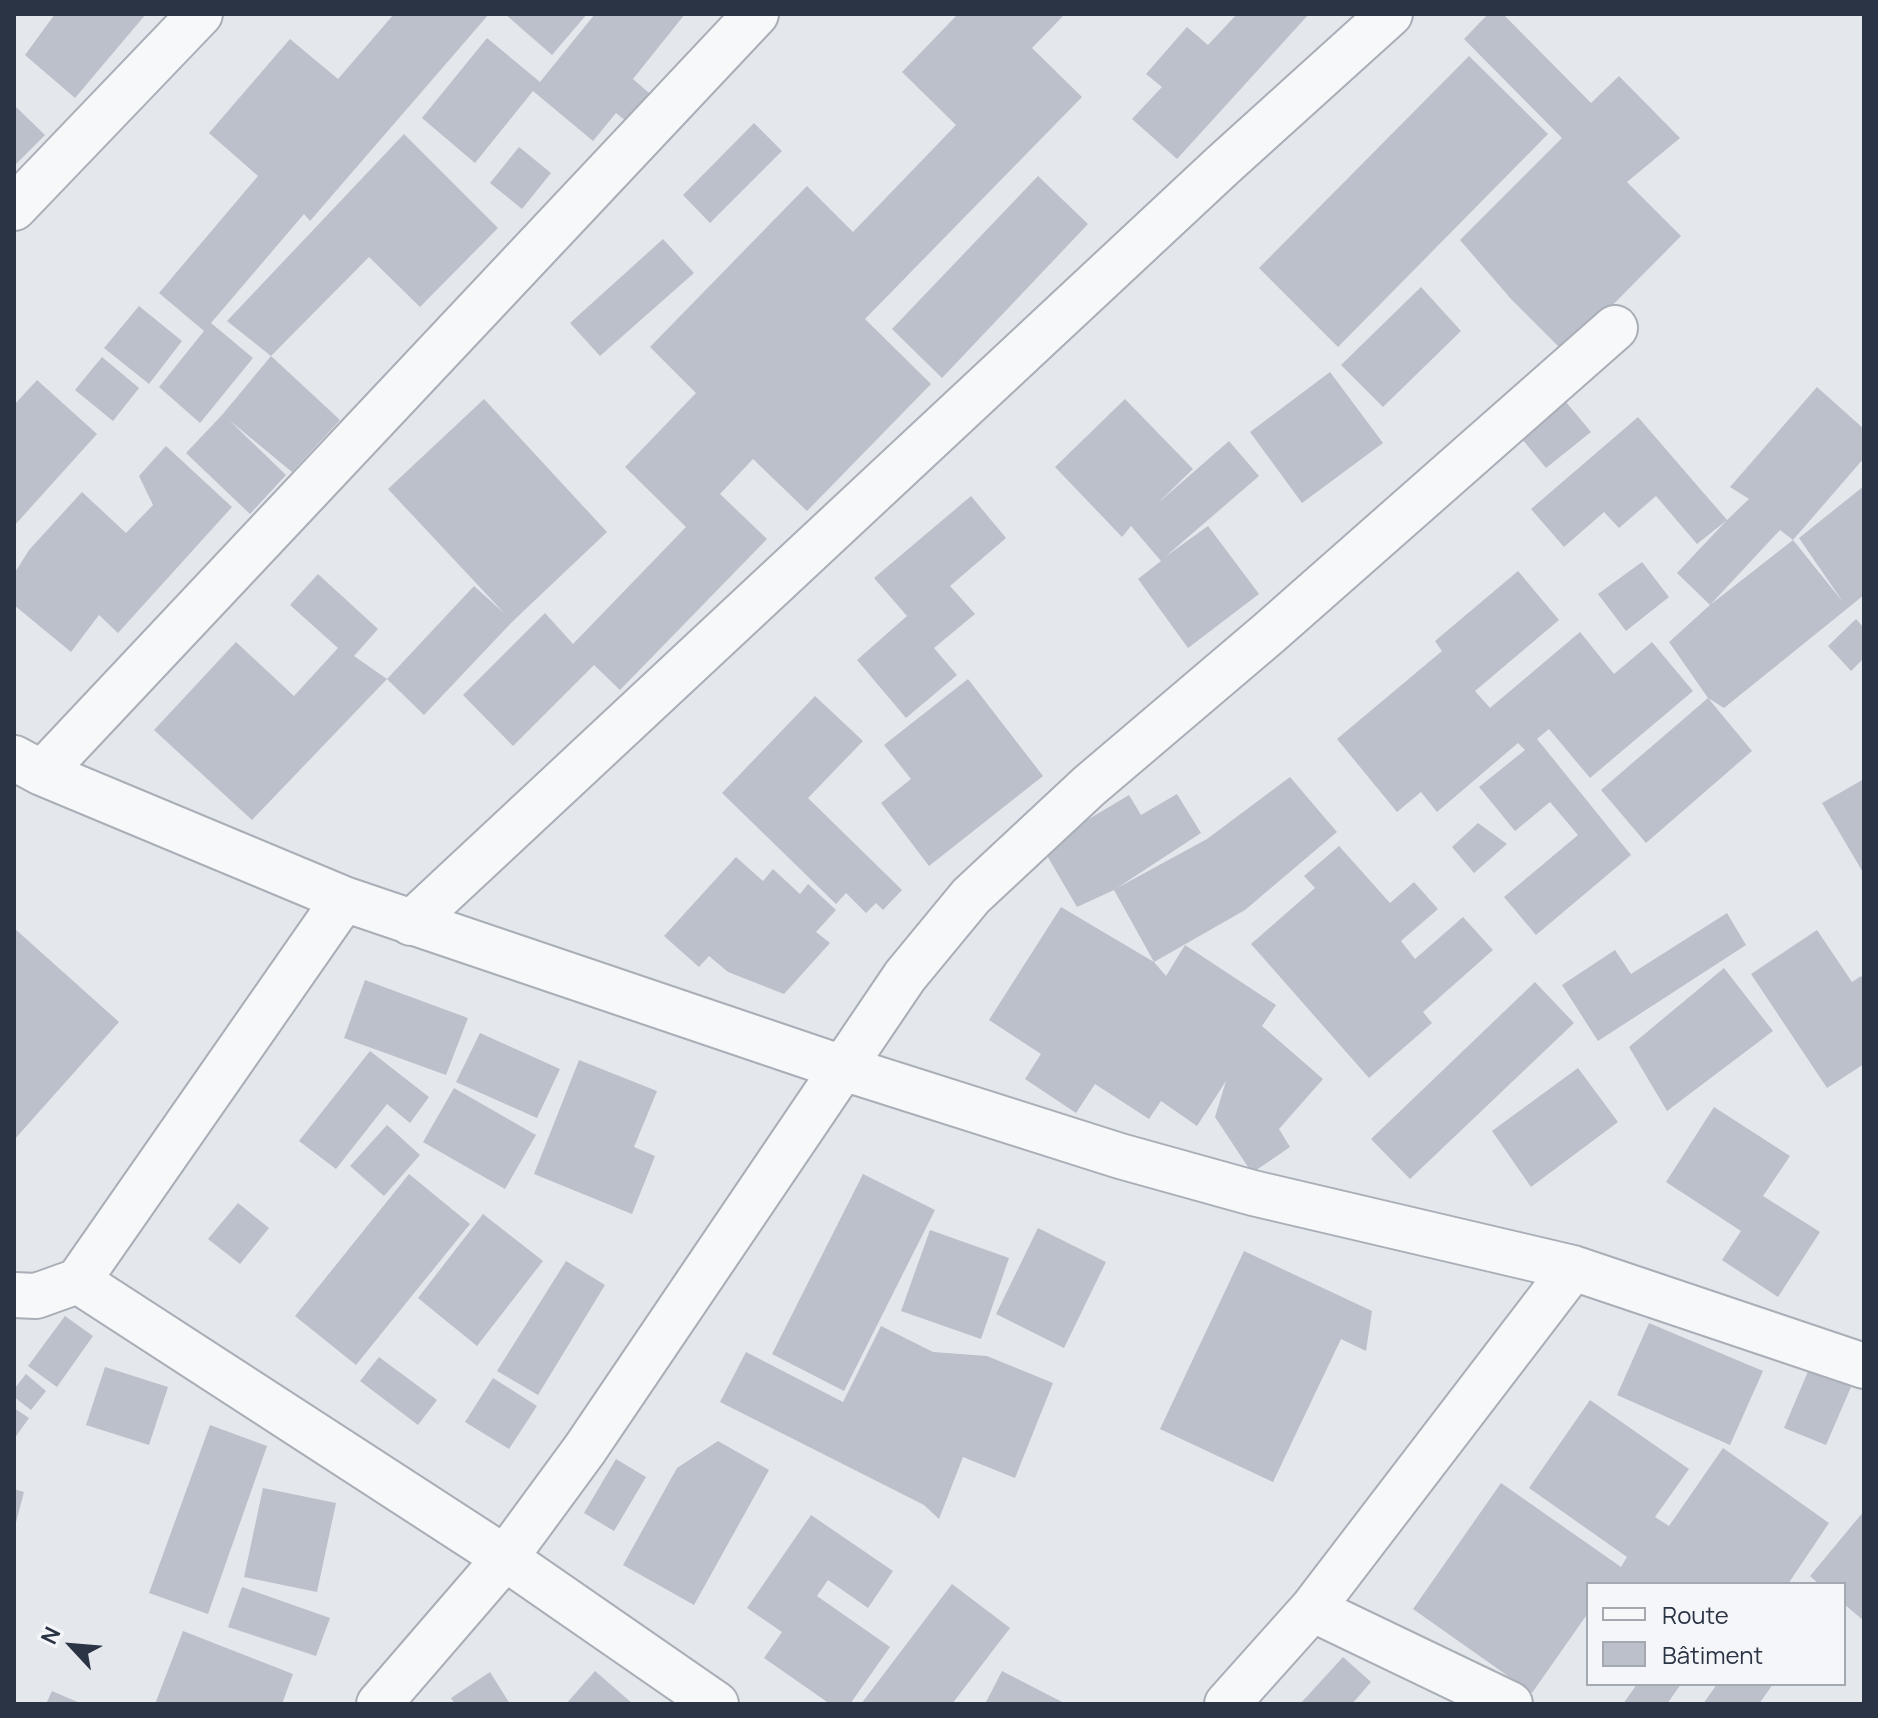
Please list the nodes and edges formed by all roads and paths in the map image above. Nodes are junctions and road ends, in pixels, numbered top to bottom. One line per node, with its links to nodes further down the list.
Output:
1 (200, 14): 4 (street)
2 (756, 14): 6 (street)
3 (1390, 14): 8 (street)
4 (14, 208)
5 (1615, 328): 9 (street)
6 (28, 766): 7 (street)
7 (344, 899): 8 (street); 11 (street)
8 (411, 923): 9 (street)
9 (843, 1068): 10 (street); 14 (street)
10 (1573, 1268): 13 (street); 15 (street)
11 (78, 1281): 12 (street); 14 (street)
12 (14, 1295)
13 (1864, 1366)
14 (505, 1558): 16 (street); 17 (street)
15 (1312, 1609): 18 (street); 19 (street)
16 (379, 1704)
17 (716, 1704)
18 (1227, 1704)
19 (1510, 1704)

